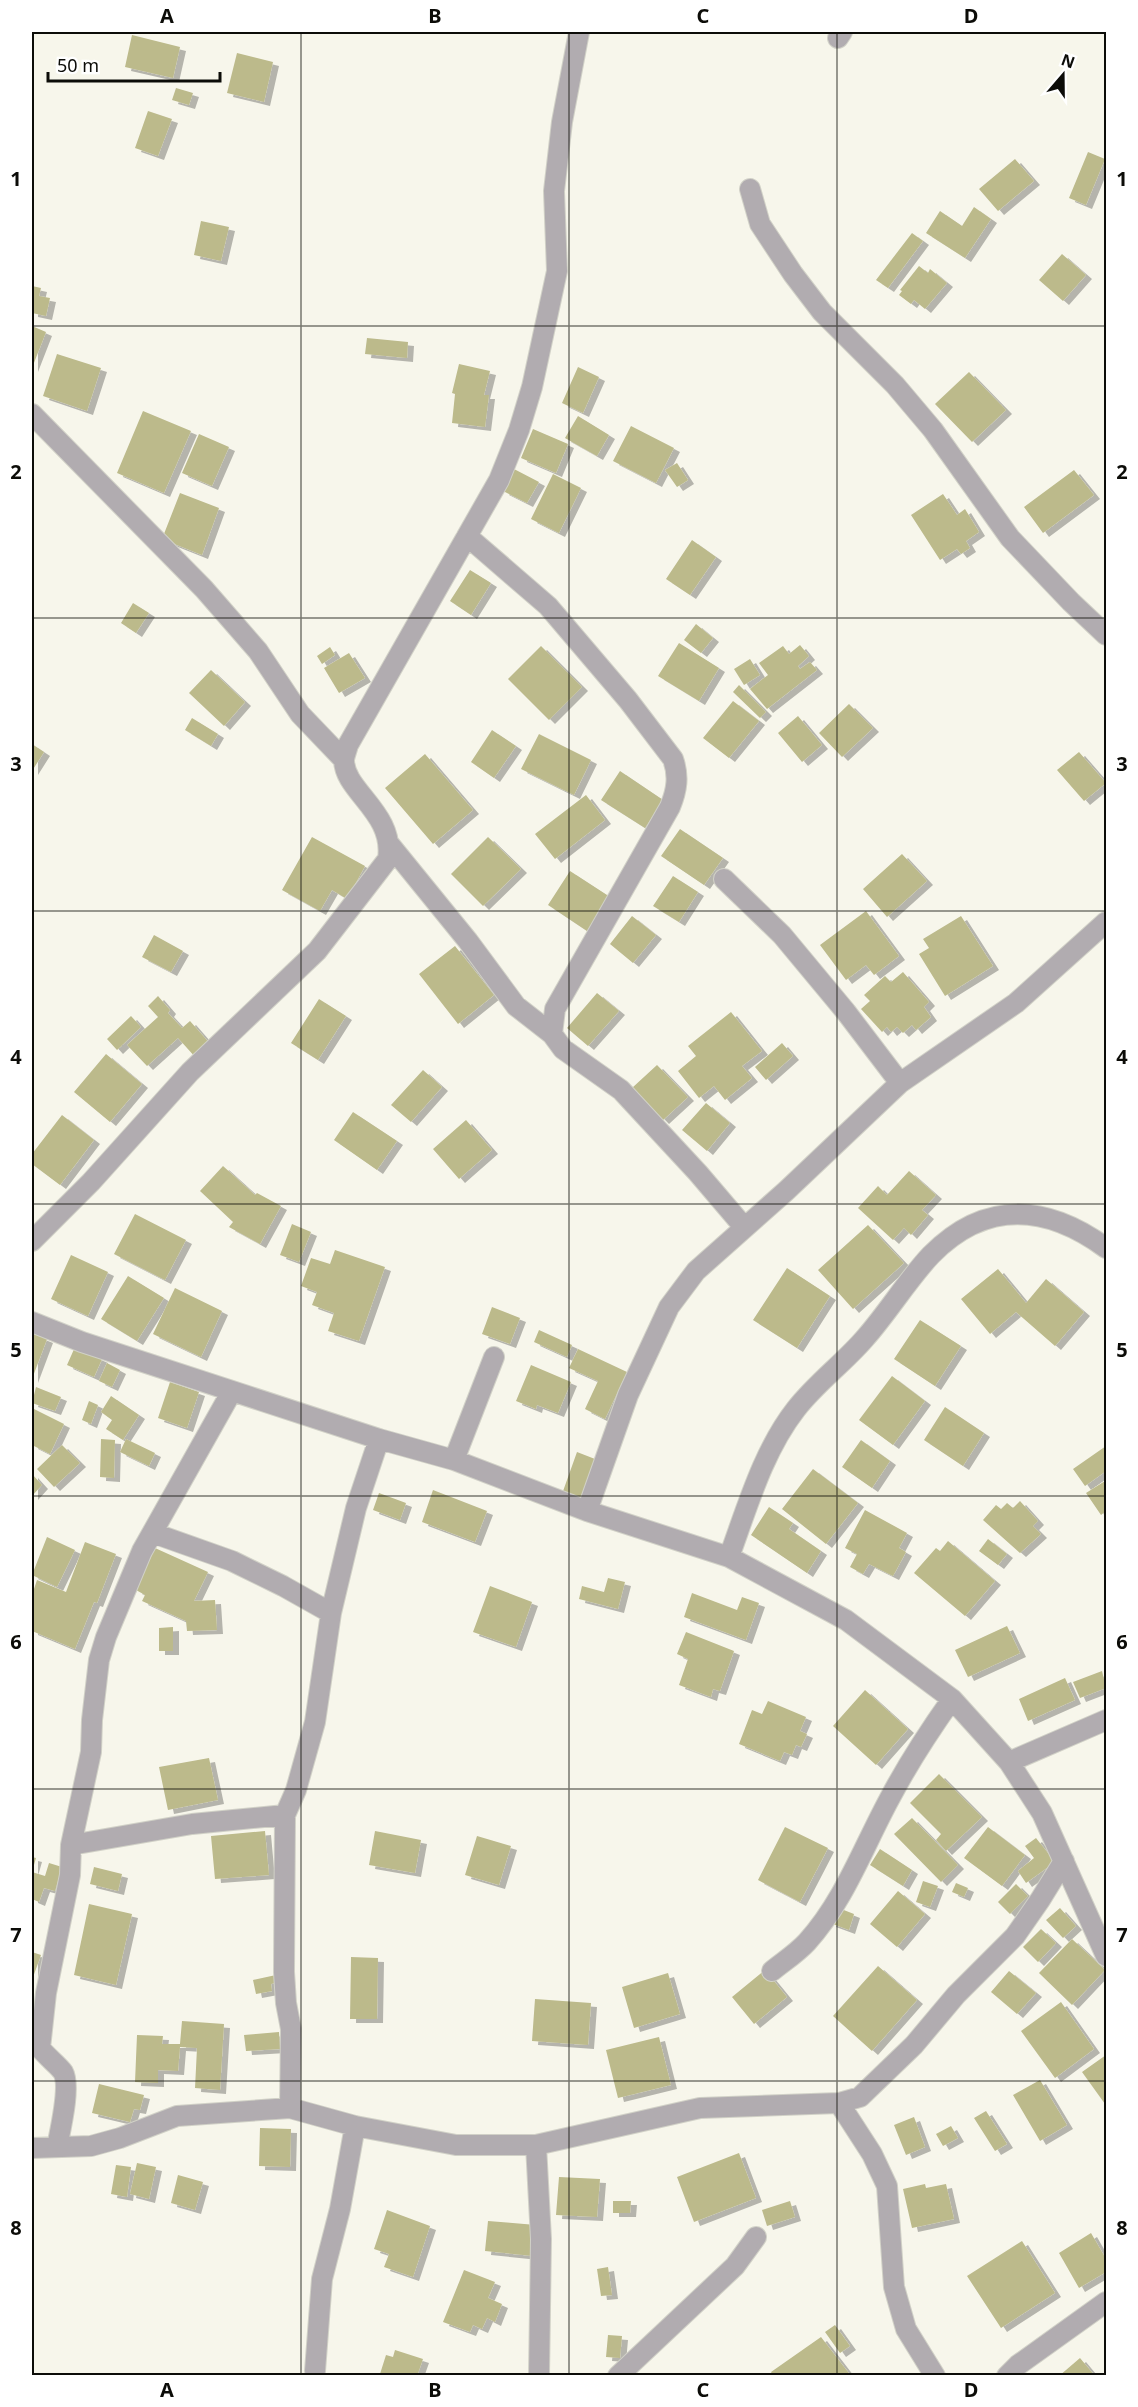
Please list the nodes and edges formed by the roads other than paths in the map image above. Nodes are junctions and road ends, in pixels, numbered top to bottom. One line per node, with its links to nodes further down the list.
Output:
1 (579, 32): 4 (street)
2 (750, 189): 5 (street)
3 (32, 414): 6 (street)
4 (467, 536): 6 (street); 10 (street)
5 (1107, 635)
6 (344, 760): 7 (street)
7 (390, 845): 10 (street); 13 (street)
8 (723, 879): 11 (street)
9 (1107, 922): 11 (street)
10 (552, 1034): 12 (street)
11 (900, 1083): 12 (street)
12 (744, 1227): 20 (street)
13 (32, 1241)
14 (1107, 1248): 22 (street)
15 (32, 1322): 17 (street)
16 (494, 1358): 19 (street)
17 (232, 1391): 18 (street); 21 (street)
18 (379, 1439): 19 (street); 23 (street)
19 (454, 1460): 20 (street)
20 (587, 1511): 22 (street)
21 (153, 1533): 23 (street); 28 (street)
22 (729, 1557): 24 (street)
23 (331, 1613): 27 (street)
24 (952, 1699): 26 (street); 31 (street)
25 (1107, 1720): 26 (street)
26 (1009, 1762): 29 (street)
27 (285, 1815): 28 (street); 34 (street)
28 (71, 1845): 32 (street)
29 (1064, 1861): 30 (street); 33 (street)
30 (1107, 1956)
31 (771, 1971)
32 (36, 2048): 37 (street)
33 (839, 2103): 36 (street); 44 (street)
34 (290, 2108): 35 (street); 37 (street)
35 (356, 2126): 36 (street); 41 (street)
36 (536, 2145): 42 (street)
37 (57, 2147): 38 (street)
38 (32, 2148)
39 (756, 2237): 43 (street)
40 (1107, 2302): 45 (street)
41 (315, 2371)
42 (539, 2376)
43 (618, 2376)
44 (935, 2376)
45 (1007, 2376)

